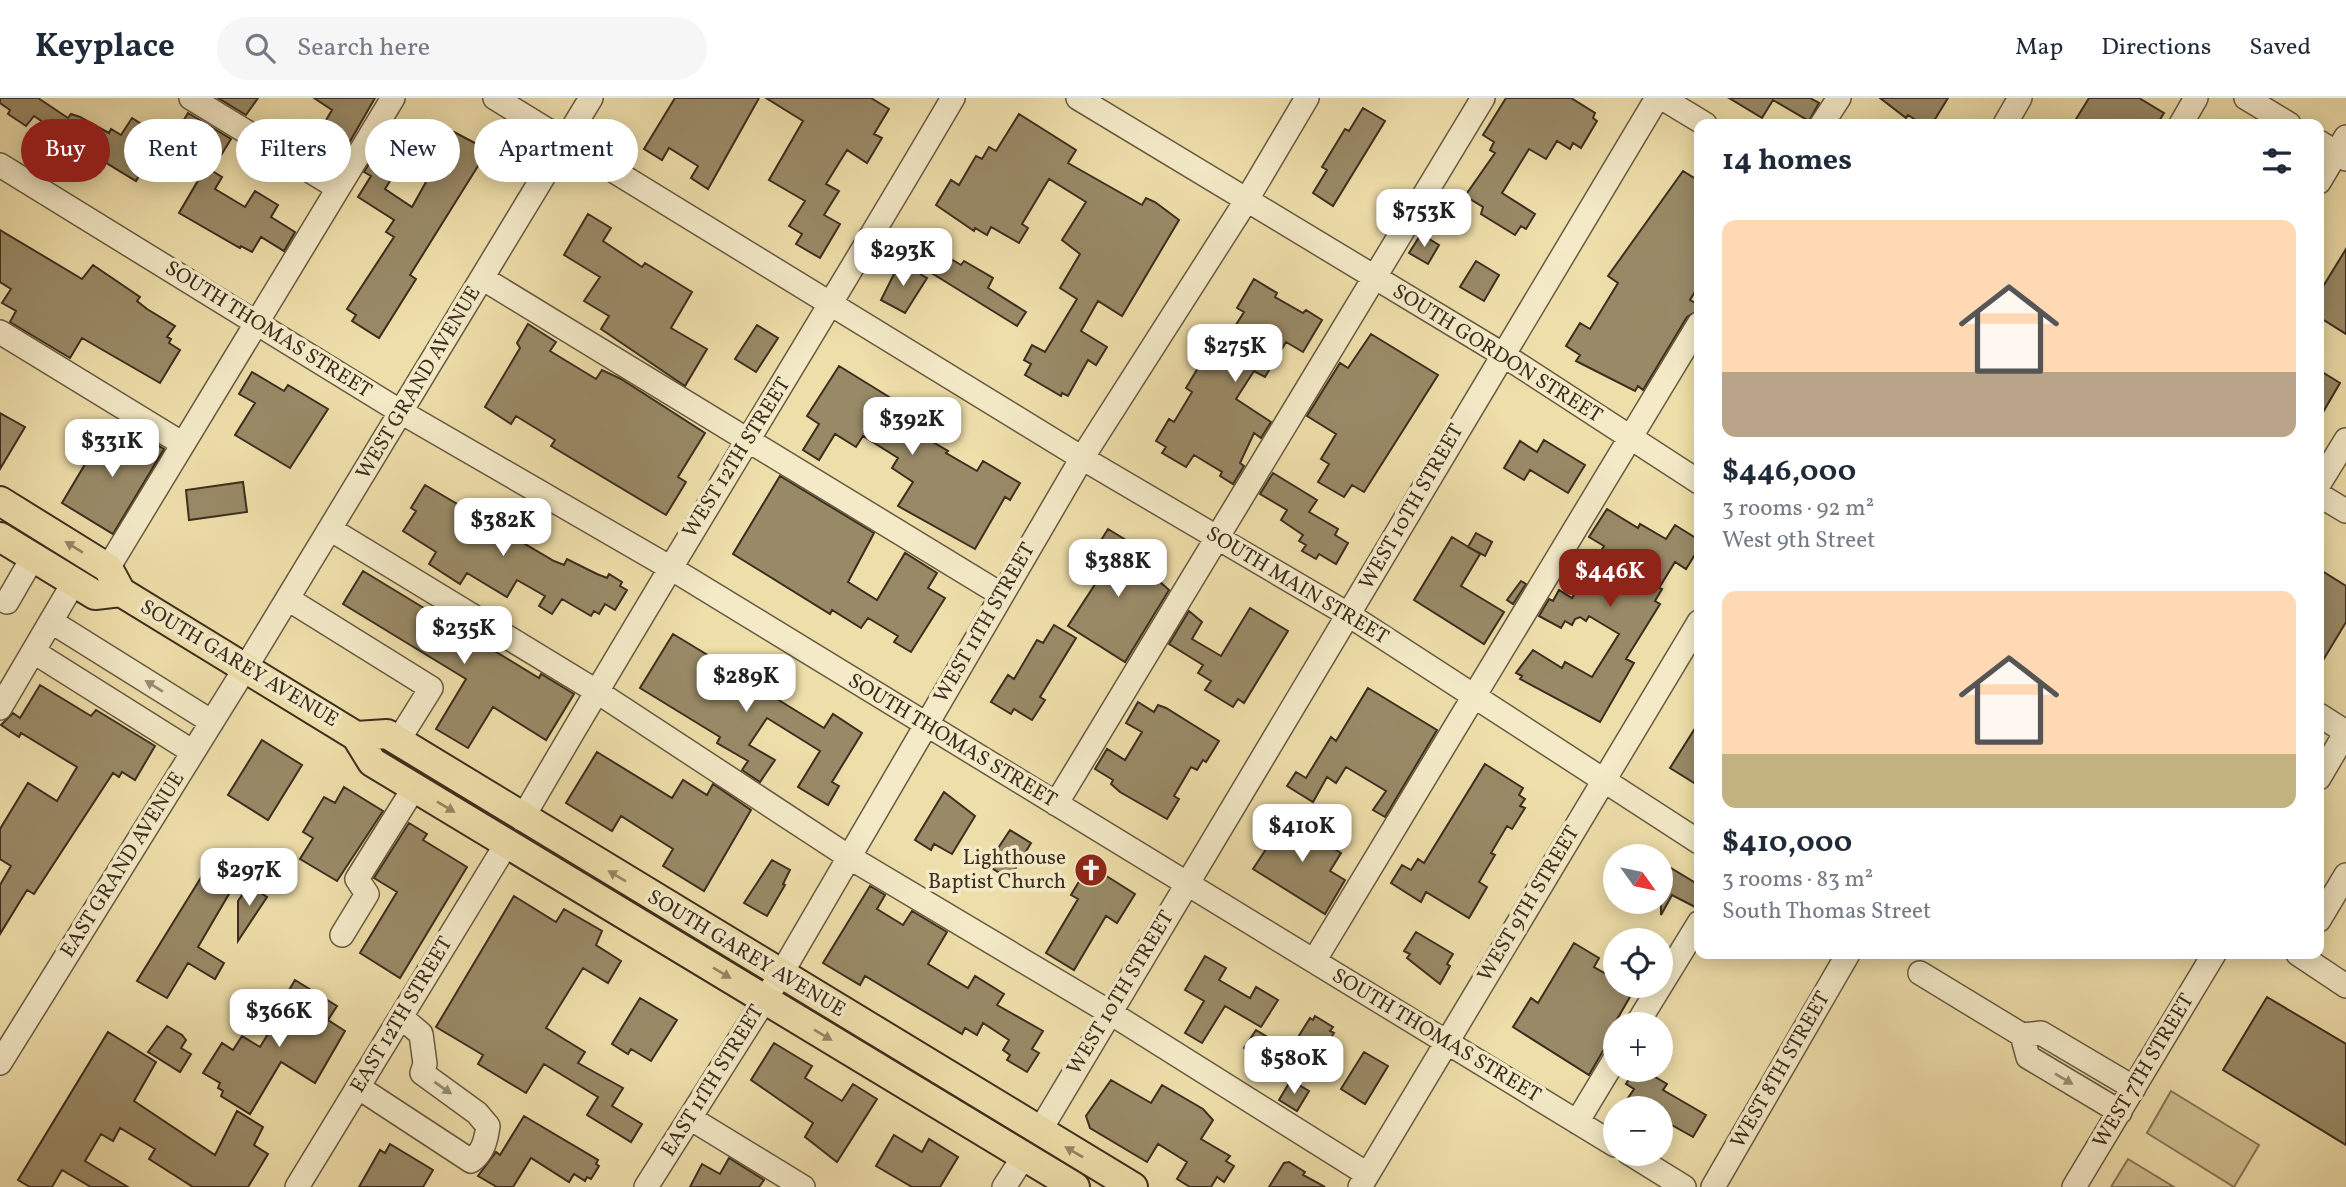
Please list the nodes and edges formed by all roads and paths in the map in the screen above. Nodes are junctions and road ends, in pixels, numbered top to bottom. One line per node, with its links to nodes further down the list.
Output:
1 (191, 98): 26 (street)
2 (393, 98): 26 (street)
3 (495, 98): 14 (street, SOUTH MAIN STREET)
4 (592, 98): 15 (street, WEST GRAND AVENUE)
5 (953, 98): 30 (street, WEST 12TH STREET)
6 (1077, 98): 27 (street, SOUTH GORDON STREET)
7 (1307, 98): 27 (street, WEST 11TH STREET)
8 (1483, 98): 28 (street)
9 (1660, 98): 16 (street); 34 (street, WEST 10TH STREET)
10 (1839, 98): 17 (street)
11 (2020, 98): 18 (street)
12 (2196, 98): 19 (street)
13 (2246, 98): 20 (street)
14 (529, 119)
15 (579, 119)
16 (1696, 119)
17 (1825, 119)
18 (2008, 119)
19 (2184, 119)
20 (2281, 119)
21 (2337, 148): 23 (street)
22 (0, 165): 31 (street, SOUTH THOMAS STREET)
23 (2324, 173)
24 (540, 182): 29 (street, WEST GRAND AVENUE)
25 (632, 182): 30 (street, SOUTH MAIN STREET)
26 (338, 188): 31 (street)
27 (1246, 201): 28 (street, SOUTH GORDON STREET); 40 (street, WEST 11TH STREET)
28 (1373, 277): 34 (street, SOUTH GORDON STREET); 48 (street)
29 (482, 278): 35 (street, WEST GRAND AVENUE); 37 (street)
30 (831, 305): 37 (street, WEST 12TH STREET); 40 (street, SOUTH MAIN STREET)
31 (256, 323): 35 (street, SOUTH THOMAS STREET); 39 (street)
32 (0, 332): 39 (street)
33 (1694, 332): 36 (street)
34 (1502, 354): 36 (street, SOUTH GORDON STREET); 57 (street, WEST 10TH STREET)
35 (401, 412): 46 (street, WEST GRAND AVENUE); 51 (street, SOUTH THOMAS STREET)
36 (1630, 437): 42 (street, SOUTH GORDON STREET); 63 (street)
37 (750, 440): 51 (street, WEST 12TH STREET); 54 (street)
38 (2346, 440): 41 (street)
39 (183, 444): 50 (street)
40 (1082, 458): 48 (street, SOUTH MAIN STREET); 54 (street, WEST 11TH STREET)
41 (2324, 476)
42 (1694, 479)
43 (2324, 498): 45 (street)
44 (0, 501): 50 (main road, one-way to 44)
45 (2346, 511)
46 (330, 529): 55 (street, WEST GRAND AVENUE); 62 (street)
47 (0, 537): 49 (main road, SOUTH GAREY AVENUE)
48 (1217, 537): 57 (street, SOUTH MAIN STREET); 75 (street)
49 (33, 557): 52 (main road, SOUTH GAREY AVENUE); 56 (street)
50 (108, 568): 53 (main road, SOUTH GAREY AVENUE)
51 (669, 568): 62 (street, WEST 12TH STREET); 67 (street, SOUTH THOMAS STREET)
52 (74, 582): 53 (main road, SOUTH GAREY AVENUE); 58 (street)
53 (121, 593): 61 (main road, SOUTH GAREY AVENUE)
54 (1002, 595): 67 (street, WEST 11TH STREET)
55 (288, 599): 61 (street, WEST GRAND AVENUE); 70 (street)
56 (2, 604)
57 (1349, 615): 63 (street, SOUTH MAIN STREET); 81 (street, WEST 10TH STREET)
58 (52, 622): 60 (street); 66 (street, one-way to 58)
59 (1694, 630): 73 (street, WEST 9TH STREET)
60 (34, 652): 64 (street); 71 (street)
61 (246, 667): 66 (street, EAST GRAND AVENUE); 69 (main road, SOUTH GAREY AVENUE)
62 (596, 691): 76 (street, WEST 12TH STREET); 79 (street)
63 (1475, 697): 73 (street, SOUTH MAIN STREET); 88 (street)
64 (0, 708)
65 (2324, 718): 68 (street)
66 (212, 722): 71 (street, EAST GRAND AVENUE)
67 (926, 725): 75 (street, SOUTH THOMAS STREET); 79 (street, WEST 11TH STREET)
68 (2346, 732): 72 (street)
69 (356, 736): 70 (main road, SOUTH GAREY AVENUE); 74 (main road, SOUTH GAREY AVENUE)
70 (398, 741): 76 (main road, SOUTH GAREY AVENUE)
71 (194, 752): 98 (street, EAST GRAND AVENUE)
72 (2324, 769)
73 (1602, 780): 77 (street, SOUTH MAIN STREET); 97 (street, WEST 9TH STREET)
74 (414, 788): 78 (main road, SOUTH GAREY AVENUE, one-way to 78); 84 (street)
75 (1056, 804): 81 (street, SOUTH THOMAS STREET)
76 (522, 819): 90 (main road, SOUTH GAREY AVENUE, one-way to 76)
77 (1694, 839)
78 (507, 843): 92 (main road, SOUTH GAREY AVENUE, one-way to 92); 95 (street, EAST 12TH STREET)
79 (849, 857): 90 (street, WEST 11TH STREET); 93 (street)
80 (2346, 875): 82 (street)
81 (1186, 883): 88 (street, SOUTH THOMAS STREET); 93 (street, WEST 10TH STREET)
82 (2324, 912)
83 (1694, 931): 94 (street)
84 (342, 935)
85 (1845, 959): 117 (street, WEST 8TH STREET)
86 (2211, 959): 101 (street, WEST 7TH STREET)
87 (2304, 959): 91 (street)
88 (1314, 961): 97 (street, SOUTH THOMAS STREET)
89 (1920, 973): 96 (street)
90 (781, 974): 92 (street, EAST 11TH STREET); 105 (main road, SOUTH GAREY AVENUE)
91 (2346, 986)
92 (765, 999): 103 (street, EAST 11TH STREET); 107 (main road, SOUTH GAREY AVENUE, one-way to 107)
93 (1109, 1012): 105 (street, WEST 10TH STREET); 109 (street)
94 (1644, 1012)
95 (401, 1017): 100 (street, EAST 12TH STREET); 100 (street, one-way to 100)
96 (2022, 1035): 101 (street); 102 (street, one-way to 102)
97 (1447, 1042): 104 (street, SOUTH THOMAS STREET); 109 (street, WEST 9TH STREET)
98 (0, 1063)
99 (1603, 1079): 104 (street)
100 (358, 1087): 110 (street, EAST 12TH STREET)
101 (2134, 1088): 102 (street, WEST 7TH STREET)
102 (2120, 1112): 118 (street, WEST 7TH STREET)
103 (690, 1118): 111 (street, EAST 11TH STREET); 112 (street)
104 (1577, 1122): 106 (street, SOUTH THOMAS STREET)
105 (1039, 1132): 115 (main road, SOUTH GAREY AVENUE, one-way to 105)
106 (1603, 1138)
107 (1024, 1156): 113 (street); 114 (main road, SOUTH GAREY AVENUE)
108 (1650, 1166): 116 (street)
109 (1364, 1181)
110 (297, 1187)
111 (646, 1187)
112 (803, 1187)
113 (1004, 1187)
114 (1074, 1187)
115 (1133, 1187)
116 (1684, 1187)
117 (1713, 1187)
118 (2074, 1187)

